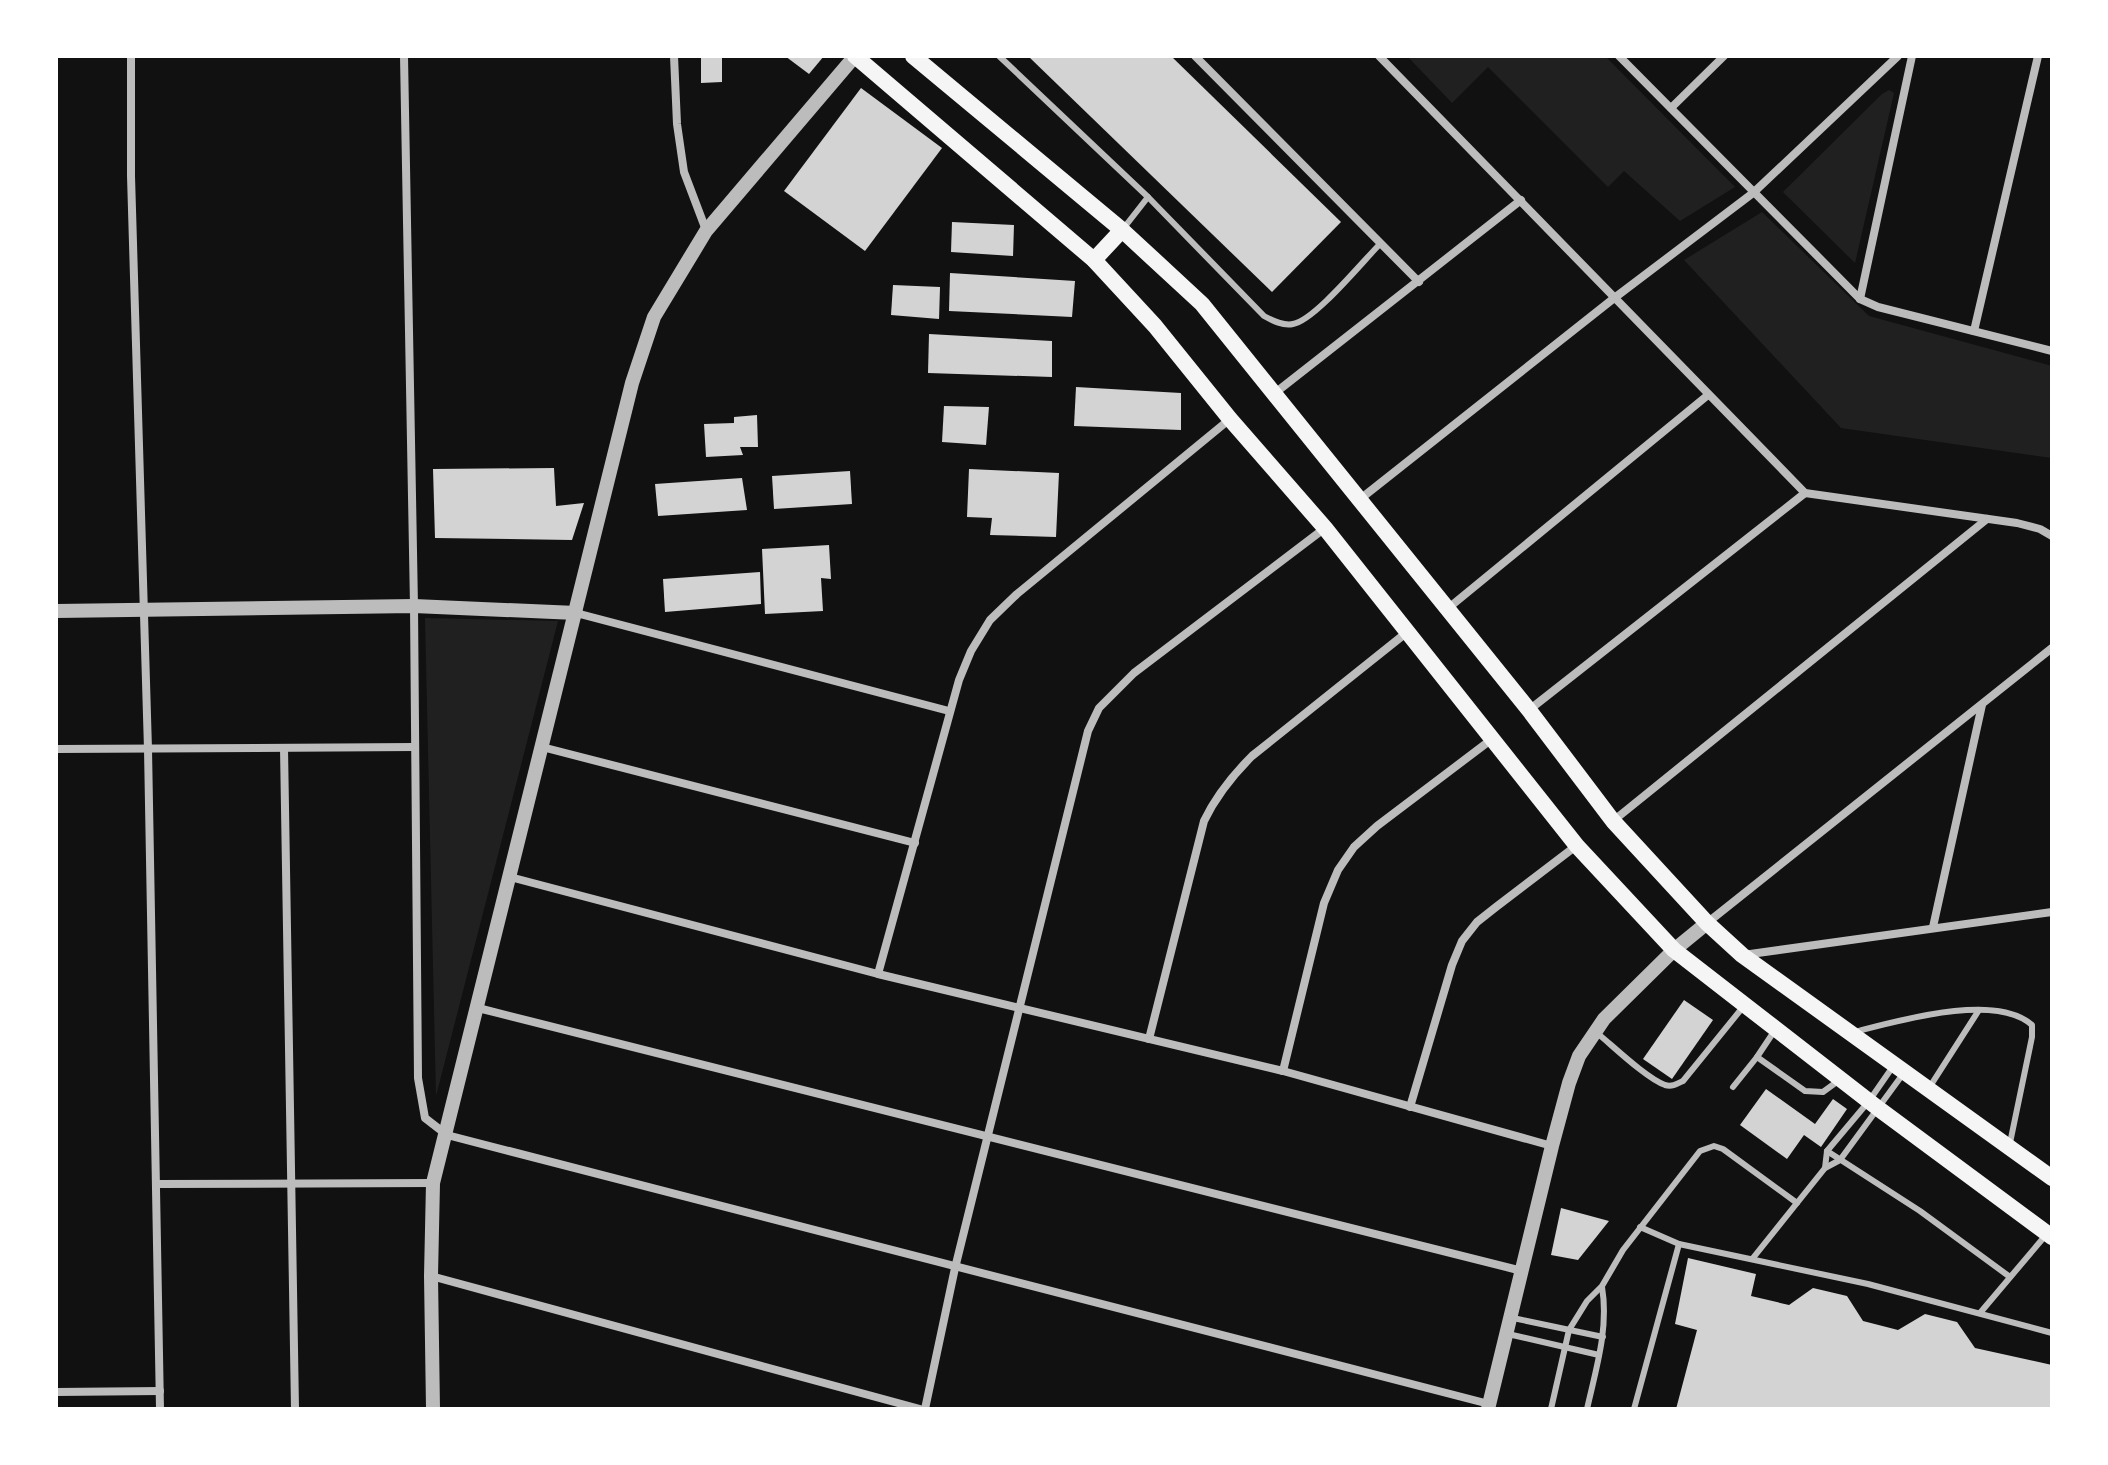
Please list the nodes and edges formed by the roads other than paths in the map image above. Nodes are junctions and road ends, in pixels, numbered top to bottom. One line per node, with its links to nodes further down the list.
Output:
1 (131, 56): 36 (street)
2 (404, 56): 35 (street)
3 (674, 56): 19 (street)
4 (855, 56): 19 (street); 21 (main road)
5 (913, 56): 18 (main road)
6 (999, 56): 16 (lane)
7 (1195, 56): 20 (street)
8 (1379, 56): 17 (street)
9 (1619, 56): 14 (street)
10 (1724, 56): 14 (street)
11 (1898, 56): 15 (street)
12 (1912, 56): 24 (street)
13 (2038, 56): 25 (street)
14 (1671, 108): 15 (street)
15 (1753, 193): 23 (street); 24 (street)
16 (1148, 197): 18 (lane); 20 (lane)
17 (1521, 200): 22 (street); 23 (street)
18 (1122, 230): 21 (main road); 27 (main road)
19 (706, 231): 39 (street)
20 (1380, 244): 22 (street)
21 (1094, 260): 29 (main road)
22 (1419, 282): 27 (street)
23 (1613, 299): 28 (street); 31 (street)
24 (1860, 299): 25 (street)
25 (1974, 331): 26 (street)
26 (2052, 351)
27 (1275, 393): 31 (main road)
28 (1708, 395): 30 (street); 37 (street)
29 (1230, 419): 33 (main road); 44 (street)
30 (1805, 493): 32 (street); 43 (street)
31 (1359, 501): 37 (main road)
32 (1987, 519): 34 (street); 51 (street)
33 (1325, 528): 40 (main road); 62 (street)
34 (2052, 536)
35 (414, 606): 36 (street); 39 (street); 46 (street)
36 (144, 610): 38 (street); 50 (street)
37 (1446, 610): 43 (main road)
38 (56, 611)
39 (576, 613): 44 (street); 47 (street)
40 (1406, 633): 45 (main road); 68 (street)
41 (2052, 648): 42 (street)
42 (1982, 704): 56 (street); 57 (street)
43 (1529, 710): 51 (main road)
44 (949, 711): 52 (street)
45 (1492, 739): 53 (main road); 71 (street)
46 (415, 747): 48 (street); 77 (street)
47 (542, 747): 52 (street); 54 (street)
48 (284, 748): 50 (street); 85 (street)
49 (56, 749): 50 (street)
50 (148, 749): 87 (street)
51 (1613, 821): 56 (main road)
52 (915, 843): 60 (street)
53 (1577, 846): 58 (main road); 76 (street)
54 (510, 877): 60 (street); 63 (street)
55 (2052, 912): 57 (street)
56 (1707, 923): 58 (street); 59 (main road)
57 (1933, 927): 59 (street)
58 (1674, 950): 61 (main road); 66 (street)
59 (1742, 955): 67 (main road)
60 (878, 974): 62 (street)
61 (1744, 1005): 65 (main road); 66 (lane)
62 (1020, 1007): 68 (street); 78 (street)
63 (478, 1008): 77 (street); 78 (street)
64 (1979, 1010): 67 (lane); 74 (lane); 80 (lane)
65 (1776, 1029): 69 (lane); 72 (main road)
66 (1594, 1030): 79 (street)
67 (1850, 1033): 70 (main road)
68 (1149, 1039): 71 (street)
69 (1757, 1057): 72 (lane); 73 (lane)
70 (1899, 1069): 74 (main road); 75 (lane); 75 (lane)
71 (1283, 1071): 76 (street)
72 (1841, 1079): 75 (main road)
73 (1733, 1087)
74 (1928, 1090): 80 (main road)
75 (1874, 1105): 81 (lane); 82 (lane); 90 (main road)
76 (1410, 1107): 79 (street)
77 (447, 1135): 86 (street); 93 (street)
78 (987, 1135): 93 (street); 94 (street)
79 (1552, 1146): 94 (street)
80 (2009, 1147): 84 (main road)
81 (1827, 1151): 82 (lane); 83 (lane)
82 (1840, 1160): 83 (lane); 96 (lane)
83 (1825, 1168): 88 (lane)
84 (2052, 1178)
85 (291, 1183): 86 (street); 87 (street); 110 (street)
86 (433, 1183): 95 (street)
87 (157, 1184): 106 (street)
88 (1797, 1203): 89 (lane); 92 (lane)
89 (1640, 1227): 91 (lane); 97 (lane)
90 (2050, 1235): 96 (lane)
91 (1679, 1244): 92 (lane); 115 (lane)
92 (1753, 1258): 98 (lane)
93 (955, 1268): 108 (street); 112 (street)
94 (1522, 1271): 99 (street)
95 (431, 1276): 111 (street); 112 (street)
96 (2010, 1277): 98 (lane)
97 (1602, 1286): 100 (lane); 103 (lane)
98 (1980, 1313): 101 (lane)
99 (1512, 1318): 100 (lane); 102 (street)
100 (1569, 1330): 103 (lane); 104 (lane)
101 (2052, 1333)
102 (1508, 1334): 104 (lane); 108 (street)
103 (1603, 1337): 105 (lane)
104 (1565, 1347): 105 (lane); 113 (lane)
105 (1599, 1355): 114 (lane)
106 (160, 1391): 107 (street); 109 (street)
107 (56, 1392)
108 (1489, 1407)
109 (160, 1409)
110 (295, 1409)
111 (433, 1409)
112 (923, 1409)
113 (1551, 1409)
114 (1587, 1409)
115 (1634, 1409)

